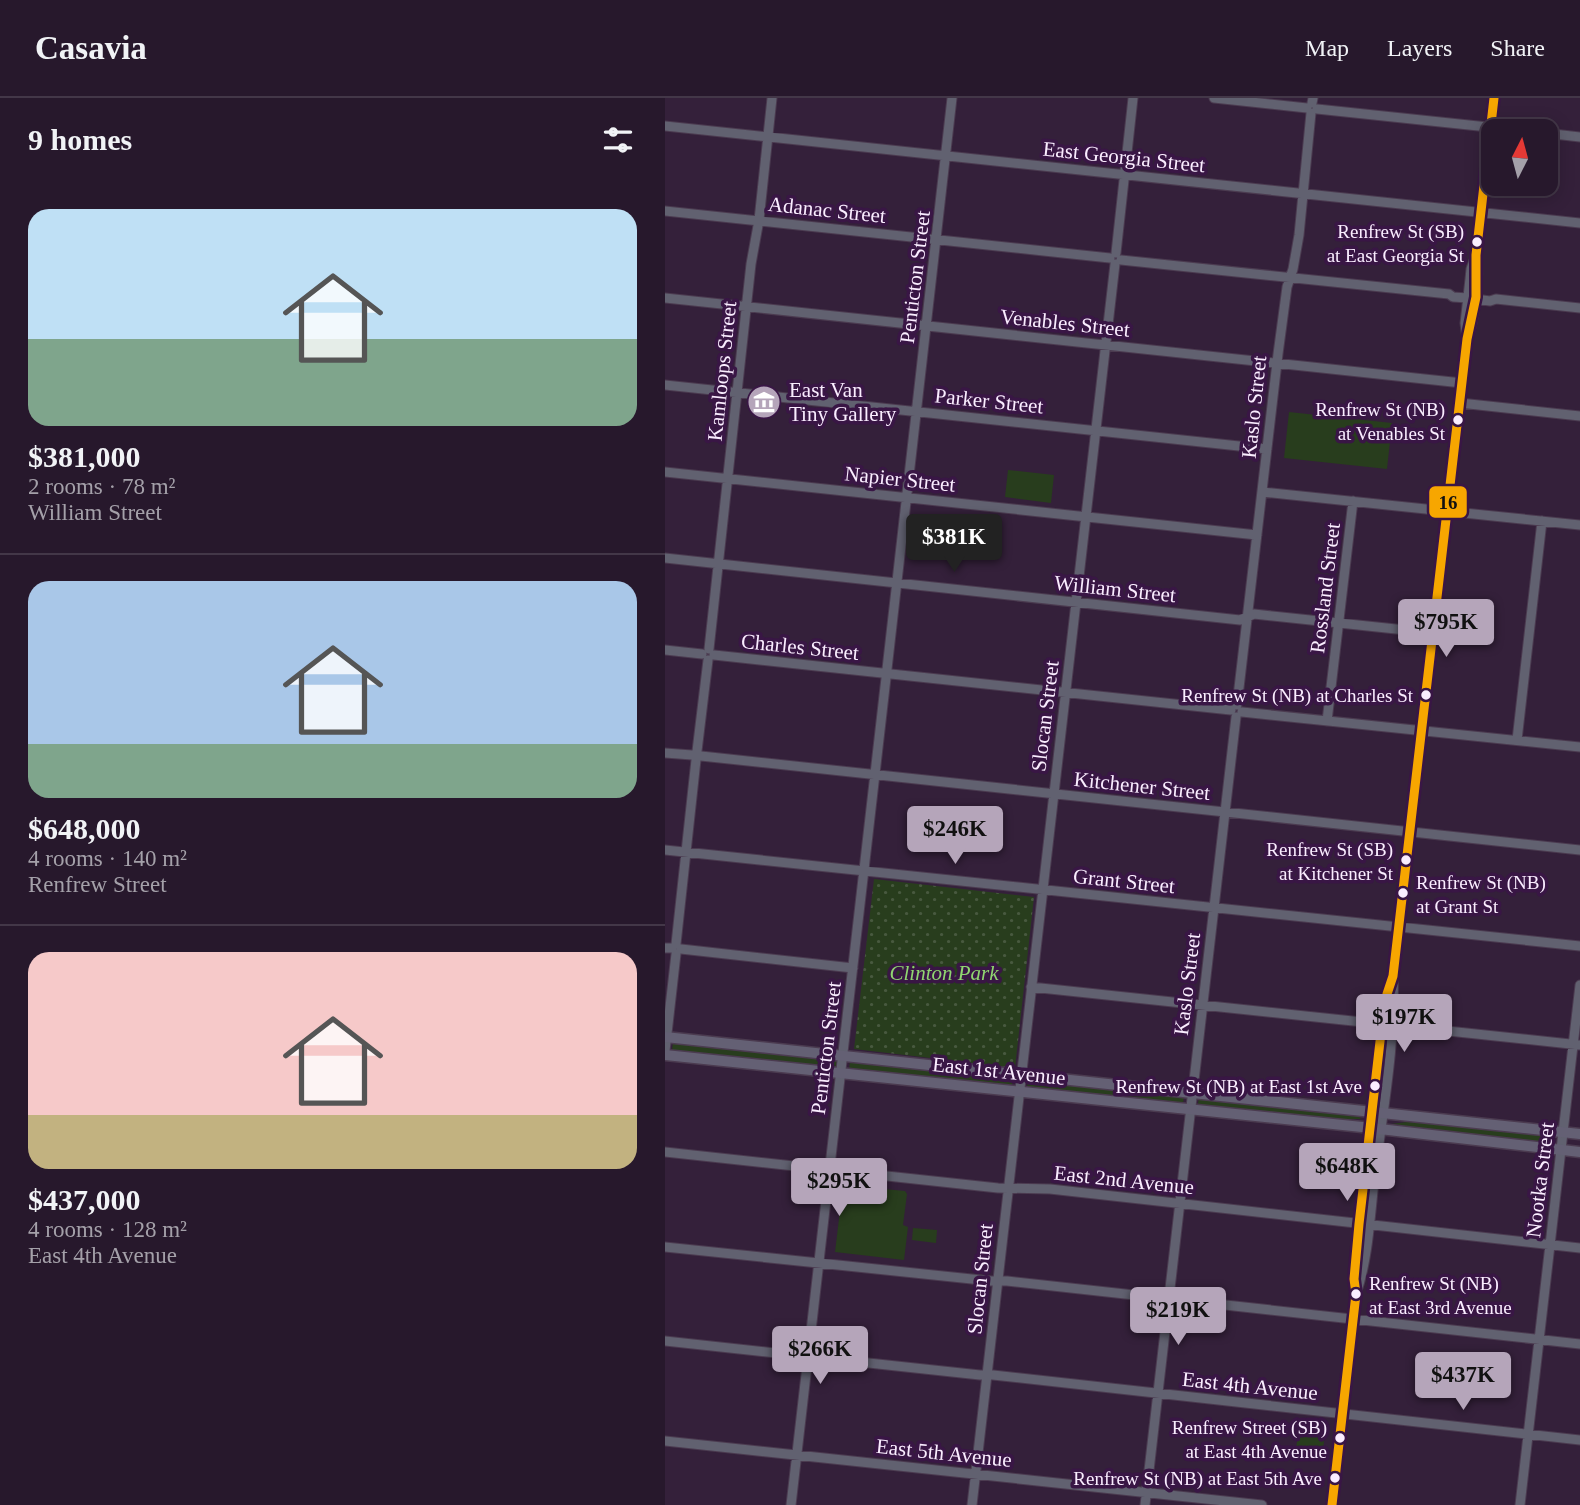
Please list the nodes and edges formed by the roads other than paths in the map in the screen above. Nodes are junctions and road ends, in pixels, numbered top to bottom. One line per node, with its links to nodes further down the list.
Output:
1 (772, 98): 11 (street, Kamloops Street)
2 (952, 98): 13 (street, Penticton Street)
3 (1133, 98): 14 (street, Slocan Street)
4 (1214, 98): 6 (street)
5 (1494, 98): 7 (street)
6 (1312, 106): 9 (street); 15 (street, Kaslo Street)
7 (1492, 119)
8 (665, 126): 11 (street, East Georgia Street)
9 (1481, 126)
10 (1558, 134): 12 (street)
11 (768, 136): 13 (street, East Georgia Street); 19 (street, Kamloops Street)
12 (1580, 137)
13 (946, 155): 14 (street, East Georgia Street); 21 (street, Penticton Street)
14 (1125, 174): 15 (street, East Georgia Street); 22 (street, Slocan Street)
15 (1303, 193): 18 (street, East Georgia Street); 23 (street, Kaslo Street)
16 (1483, 196): 18 (street)
17 (665, 211): 19 (street, Adanac Street)
18 (1481, 212): 20 (street, East Georgia Street); 24 (street)
19 (759, 220): 21 (street, Adanac Street); 26 (street, Kamloops Street)
20 (1580, 223)
21 (936, 239): 22 (street, Adanac Street); 28 (street, Penticton Street)
22 (1116, 259): 23 (street, Adanac Street); 29 (street, Slocan Street)
23 (1290, 277): 24 (street, Adanac Street); 30 (street, Kaslo Street)
24 (1472, 297): 27 (street, Adanac Street); 31 (street)
25 (665, 298): 26 (street, Venables Street)
26 (746, 307): 28 (street, Venables Street); 33 (street, Kamloops Street)
27 (1580, 308)
28 (926, 325): 29 (street, Venables Street); 35 (street, Penticton Street)
29 (1106, 345): 30 (street, Venables Street); 37 (street, Slocan Street)
30 (1277, 363): 31 (street, Venables Street); 38 (street, Kaslo Street)
31 (1462, 383): 34 (street)
32 (665, 385): 33 (street, Parker Street)
33 (738, 392): 35 (street, Parker Street); 40 (street, Kamloops Street)
34 (1459, 403): 36 (street); 44 (street)
35 (917, 411): 37 (street, Parker Street); 42 (street, Penticton Street)
36 (1580, 416)
37 (1096, 430): 38 (street, Parker Street); 45 (street, Slocan Street)
38 (1267, 449): 41 (street, Kaslo Street)
39 (665, 472): 40 (street, Napier Street)
40 (728, 478): 42 (street, Napier Street); 50 (street, Kamloops Street)
41 (1262, 492): 43 (street); 48 (street, Kaslo Street)
42 (908, 497): 45 (street, Napier Street); 51 (street, Penticton Street)
43 (1353, 501): 44 (street); 54 (street, Rossland Street)
44 (1447, 511): 46 (street); 55 (street)
45 (1086, 517): 48 (street, Napier Street); 52 (street, Slocan Street)
46 (1542, 521): 47 (street); 63 (street)
47 (1580, 525)
48 (1257, 535): 53 (street, Kaslo Street)
49 (665, 558): 50 (street, William Street)
50 (719, 564): 51 (street, William Street); 57 (street, Kamloops Street)
51 (897, 583): 52 (street, William Street); 58 (street, Penticton Street)
52 (1076, 602): 53 (street, William Street); 59 (street, Slocan Street)
53 (1248, 617): 54 (street, William Street); 60 (street, Kaslo Street)
54 (1338, 622): 55 (street, William Street); 61 (street, Rossland Street)
55 (1434, 633): 62 (street)
56 (665, 650): 57 (street, Charles Street)
57 (708, 655): 58 (street, Charles Street); 66 (street, Kamloops Street)
58 (887, 673): 59 (street, Charles Street); 67 (street, Penticton Street)
59 (1065, 693): 60 (street, Charles Street); 68 (street, Slocan Street)
60 (1236, 711): 61 (street, Charles Street); 69 (street, Kaslo Street)
61 (1327, 721): 62 (street, Charles Street)
62 (1422, 731): 63 (street, Charles Street); 70 (street)
63 (1517, 740): 64 (street, Charles Street)
64 (1580, 747)
65 (665, 753): 66 (street, Kitchener Street)
66 (697, 756): 67 (street, Kitchener Street); 73 (street, Kamloops Street)
67 (875, 775): 68 (street, Kitchener Street); 74 (street, Penticton Street)
68 (1054, 794): 69 (street, Kitchener Street); 75 (street, Slocan Street)
69 (1224, 812): 70 (street, Kitchener Street); 76 (street, Kaslo Street)
70 (1410, 832): 72 (street, Kitchener Street); 77 (street)
71 (665, 850): 73 (street, Grant Street)
72 (1580, 850)
73 (687, 852): 74 (street, Grant Street); 79 (street, Kamloops Street)
74 (865, 872): 75 (street, Grant Street); 80 (street, Penticton Street)
75 (1042, 890): 76 (street, Grant Street); 82 (street, Slocan Street)
76 (1213, 908): 77 (street, Grant Street); 83 (street, Kaslo Street)
77 (1398, 928): 78 (street, Grant Street); 84 (street)
78 (1580, 946)
79 (674, 949): 80 (street); 85 (street, Kamloops Street)
80 (853, 968): 88 (street, Penticton Street)
81 (1580, 985): 86 (street, Nootka Street)
82 (1031, 987): 83 (street); 90 (street, Slocan Street)
83 (1202, 1005): 84 (street); 92 (street, Kaslo Street)
84 (1387, 1025): 86 (street); 94 (street)
85 (666, 1037): 87 (street, Kamloops Street); 88 (main road, East 1st Avenue)
86 (1577, 1045): 96 (street, Nootka Street)
87 (665, 1053): 89 (main road, East 1st Avenue)
88 (843, 1056): 89 (street, Penticton Street); 90 (main road, East 1st Avenue)
89 (841, 1074): 91 (main road, East 1st Avenue); 101 (street, Penticton Street)
90 (1021, 1075): 91 (street, Slocan Street); 92 (main road, East 1st Avenue)
91 (1019, 1092): 93 (main road, East 1st Avenue); 102 (street, Slocan Street)
92 (1193, 1093): 93 (street, Kaslo Street); 94 (main road, East 1st Avenue)
93 (1191, 1110): 95 (main road, East 1st Avenue); 103 (street, Kaslo Street)
94 (1378, 1113): 95 (street); 96 (main road, East 1st Avenue)
95 (1376, 1129): 98 (main road, East 1st Avenue); 104 (street)
96 (1563, 1133): 97 (main road, East 1st Avenue); 98 (street, Nootka Street)
97 (1580, 1135)
98 (1560, 1150): 100 (main road, East 1st Avenue); 105 (street, Nootka Street)
99 (665, 1152): 101 (street, East 2nd Avenue)
100 (1580, 1152)
101 (830, 1170): 102 (street, East 2nd Avenue); 108 (street, Penticton Street)
102 (1008, 1188): 103 (street, East 2nd Avenue); 109 (street, Slocan Street)
103 (1179, 1203): 104 (street, East 2nd Avenue); 110 (street, Kaslo Street)
104 (1364, 1224): 105 (street, East 2nd Avenue); 111 (street)
105 (1550, 1244): 107 (street, East 2nd Avenue); 112 (street, Nootka Street)
106 (665, 1247): 108 (street)
107 (1580, 1248)
108 (819, 1263): 109 (street); 115 (street, Penticton Street)
109 (997, 1281): 110 (street); 116 (street, Slocan Street)
110 (1169, 1298): 111 (street); 117 (street, Kaslo Street)
111 (1353, 1318): 112 (street); 118 (street)
112 (1538, 1339): 114 (street); 119 (street, Nootka Street)
113 (665, 1341): 115 (street, East 4th Avenue)
114 (1580, 1344)
115 (808, 1356): 116 (street, East 4th Avenue); 122 (street, Penticton Street)
116 (987, 1375): 117 (street, East 4th Avenue); 123 (street, Slocan Street)
117 (1159, 1393): 118 (street, East 4th Avenue); 124 (street, Kaslo Street)
118 (1342, 1414): 119 (street, East 4th Avenue); 129 (street)
119 (1528, 1434): 120 (street, East 4th Avenue); 130 (street, Nootka Street)
120 (1580, 1440)
121 (665, 1441): 122 (street, East 5th Avenue)
122 (797, 1455): 123 (street, East 5th Avenue); 125 (street, Penticton Street)
123 (975, 1474): 124 (street, East 5th Avenue); 126 (street, Slocan Street)
124 (1146, 1492): 127 (street, Kaslo Street); 128 (street, East 5th Avenue)
125 (792, 1505)
126 (972, 1505)
127 (1145, 1505)
128 (1262, 1505)
129 (1332, 1505)
130 (1520, 1505)

